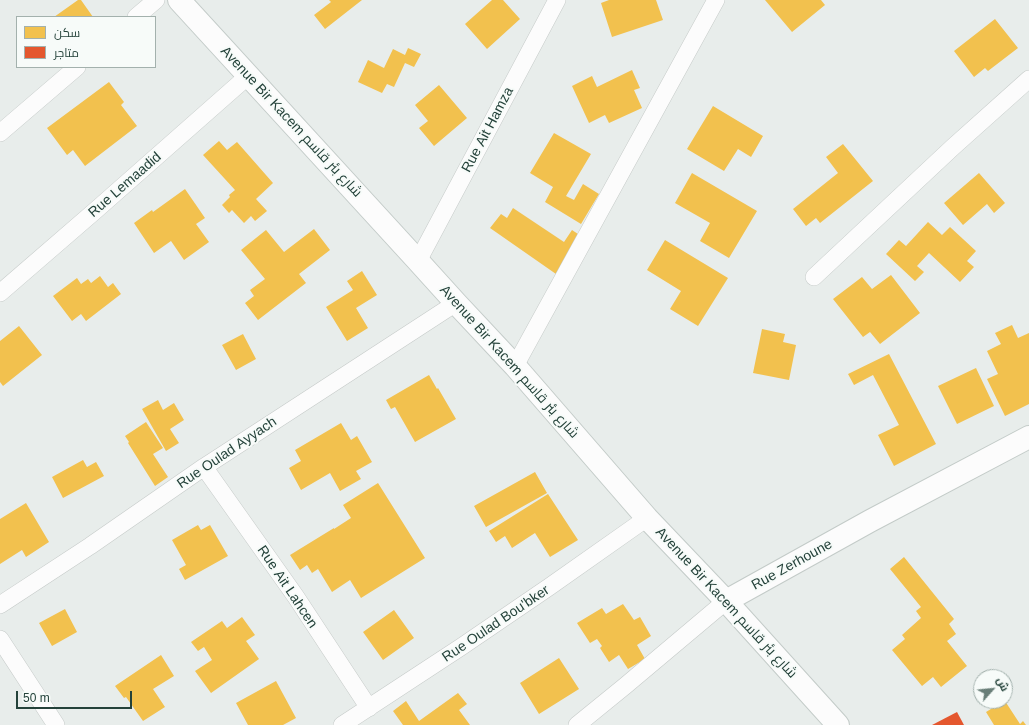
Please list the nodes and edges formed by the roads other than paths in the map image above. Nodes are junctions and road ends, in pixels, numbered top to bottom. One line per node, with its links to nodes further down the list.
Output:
1 (156, 0): 5 (street)
2 (179, 0): 7 (street, Avenue Bir Kacem شارع بئر قاسم)
3 (557, 0): 10 (street, Rue Ait Hamza)
4 (716, 0): 14 (street)
5 (137, 16)
6 (76, 68): 9 (street)
7 (248, 76): 10 (street, Avenue Bir Kacem شارع بئر قاسم); 12 (street, Rue Lemaadid)
8 (1029, 79): 11 (street)
9 (0, 133)
10 (418, 260): 13 (street, Avenue Bir Kacem شارع بئر قاسم)
11 (814, 277)
12 (0, 293)
13 (456, 303): 14 (street, Avenue Bir Kacem شارع بئر قاسم); 16 (street, Rue Oulad Ayyach)
14 (515, 366): 17 (street, Avenue Bir Kacem شارع بئر قاسم)
15 (1029, 437): 18 (street, Rue Zerhoune)
16 (204, 467): 19 (street, Rue Oulad Ayyach); 21 (street, Rue Ait Lahcen)
17 (647, 518): 18 (street, Avenue Bir Kacem شارع بئر قاسم); 21 (street, Rue Oulad Bou'bker)
18 (726, 601): 24 (street, Rue Zerhoune); 25 (street, Avenue Bir Kacem شارع بئر قاسم)
19 (0, 605)
20 (0, 639): 22 (street)
21 (369, 708): 23 (street, Rue Oulad Bou'bker)
22 (56, 725)
23 (342, 725)
24 (577, 725)
25 (838, 725)

